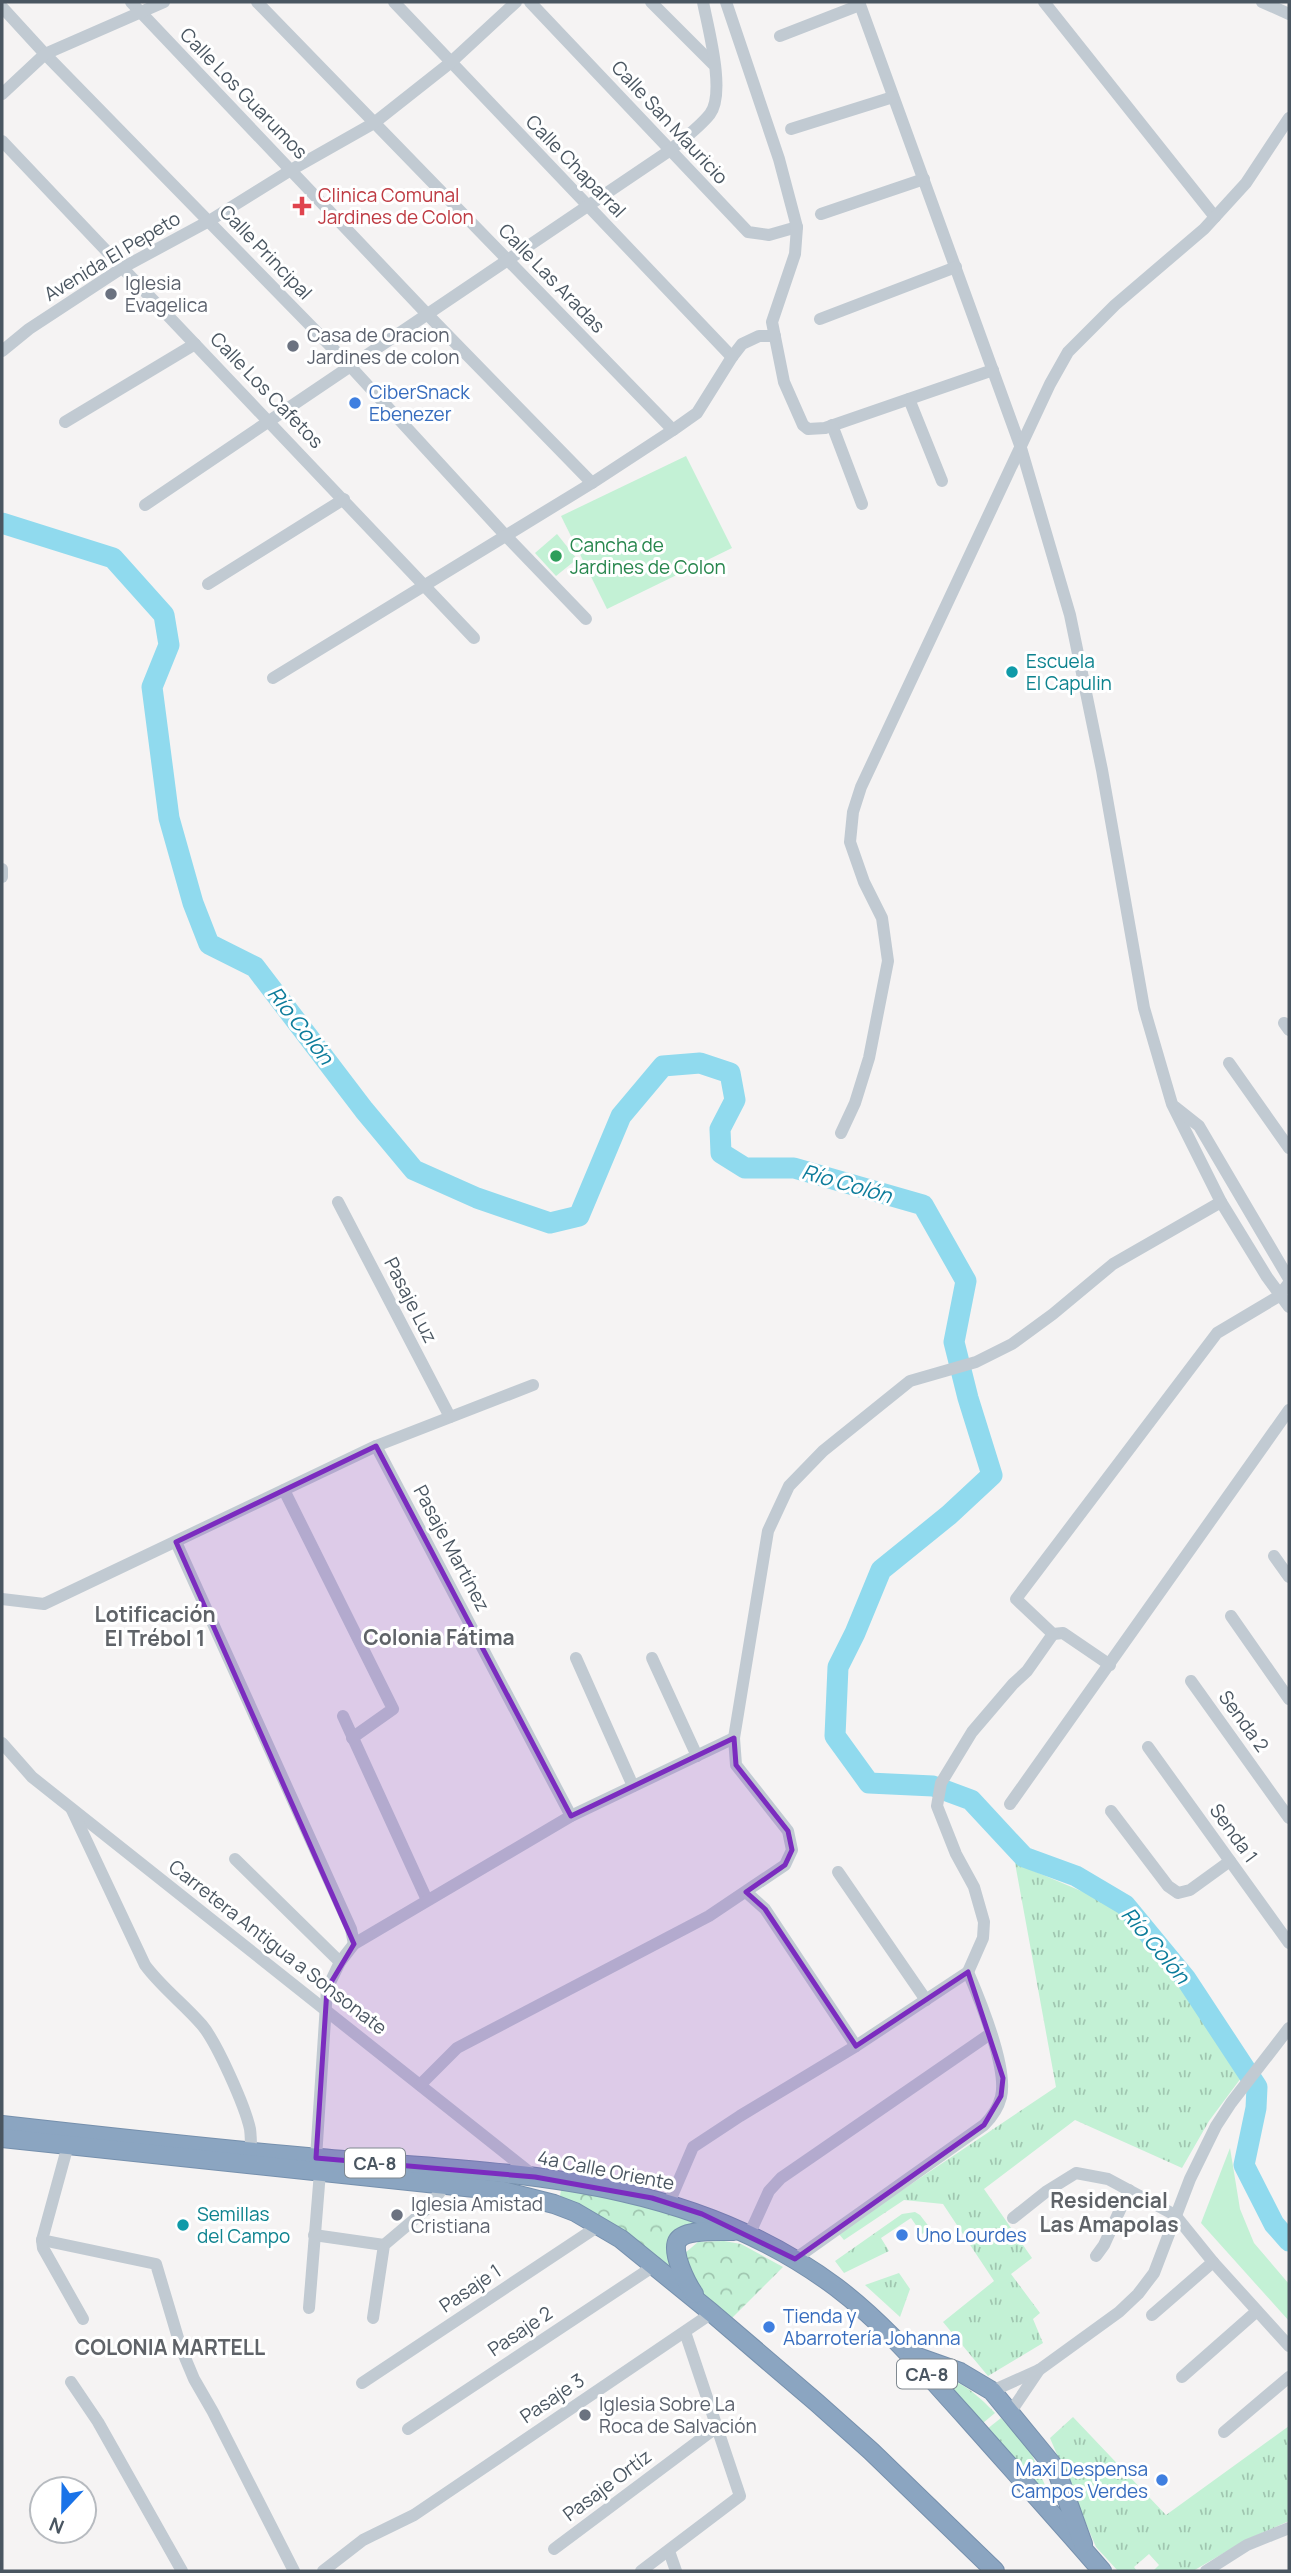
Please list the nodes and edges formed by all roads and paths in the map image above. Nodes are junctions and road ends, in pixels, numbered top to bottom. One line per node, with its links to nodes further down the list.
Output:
1 (164, 2): 13 (street)
2 (257, 2): 22 (street, Calle Las Aradas)
3 (394, 2): 17 (street, Calle Chaparral)
4 (516, 2): 17 (street, Avenida El Pepeto)
5 (530, 2): 25 (street, Calle San Mauricio)
6 (650, 2): 18 (street)
7 (703, 2): 18 (street)
8 (726, 2): 32 (street)
9 (1044, 2): 30 (street)
10 (1262, 2): 14 (street)
11 (860, 3): 15 (street); 20 (street)
12 (2, 7): 16 (street, Calle Principal)
13 (135, 7): 16 (street); 26 (street, Calle Los Guarumos)
14 (1289, 14)
15 (780, 36)
16 (45, 54): 19 (street); 31 (street, Calle Principal)
17 (450, 63): 22 (street, Avenida El Pepeto); 28 (street, Calle Chaparral)
18 (713, 64): 25 (street)
19 (2, 94)
20 (892, 97): 23 (street); 27 (street)
21 (1289, 118): 30 (street)
22 (374, 123): 26 (street, Avenida El Pepeto); 33 (street, Calle Las Aradas)
23 (791, 129)
24 (2, 141): 35 (street, Calle Los Cafetos)
25 (669, 151): 28 (street); 32 (street, Calle San Mauricio)
26 (290, 170): 31 (street, Avenida El Pepeto); 36 (street, Calle Los Guarumos)
27 (924, 179): 29 (street); 34 (street)
28 (588, 206): 33 (street); 41 (street, Calle Chaparral)
29 (821, 214)
30 (1215, 216): 49 (street)
31 (209, 221): 35 (street, Avenida El Pepeto); 42 (street, Calle Principal)
32 (797, 227): 38 (street)
33 (508, 260): 36 (street); 48 (street, Calle Las Aradas)
34 (956, 267): 37 (street); 43 (street)
35 (122, 268): 39 (street, Calle Los Cafetos); 40 (street, Avenida El Pepeto)
36 (427, 314): 42 (street); 51 (street, Calle Los Guarumos)
37 (820, 319)
38 (775, 336): 41 (street); 47 (street)
39 (195, 344): 45 (street, Calle Los Cafetos); 46 (street)
40 (2, 351)
41 (732, 356): 48 (street)
42 (350, 366): 45 (street); 55 (street, Calle Principal)
43 (993, 370): 44 (street); 49 (street)
44 (909, 399): 47 (street); 50 (street)
45 (270, 421): 52 (street, Calle Los Cafetos); 54 (street)
46 (65, 422)
47 (832, 425): 53 (street)
48 (673, 430): 51 (street)
49 (1021, 448): 64 (street); 65 (street)
50 (942, 481)
51 (592, 483): 55 (street)
52 (344, 499): 56 (street); 57 (street, Calle Los Cafetos)
53 (862, 504)
54 (145, 505)
55 (506, 536): 57 (street); 58 (street, Calle Principal)
56 (208, 584)
57 (425, 585): 59 (street, Calle Los Cafetos); 60 (street)
58 (586, 619)
59 (474, 638)
60 (273, 678)
61 (2, 869): 62 (street)
62 (2, 877)
63 (1229, 1063): 66 (street)
64 (1172, 1104): 68 (street); 69 (street)
65 (841, 1133)
66 (1289, 1148)
67 (338, 1202): 74 (street, Pasaje Luz)
68 (1221, 1202): 70 (street); 90 (street)
69 (1289, 1281): 70 (street)
70 (1279, 1296): 71 (street); 82 (street)
71 (1289, 1307)
72 (533, 1385): 74 (street)
73 (1289, 1410): 85 (street)
74 (450, 1417): 75 (street)
75 (376, 1446): 76 (street); 98 (street, Pasaje Martínez)
76 (284, 1490): 77 (street); 89 (street)
77 (176, 1542): 80 (street); 106 (street)
78 (1274, 1556): 79 (street)
79 (1289, 1577)
80 (2, 1600)
81 (1231, 1616): 87 (street)
82 (1052, 1634): 85 (street); 108 (street)
83 (576, 1658): 94 (street)
84 (652, 1658): 93 (street)
85 (1110, 1665): 95 (street)
86 (1191, 1681): 99 (street, Senda 2)
87 (1289, 1699)
88 (344, 1716): 89 (street)
89 (352, 1738): 104 (street)
90 (734, 1738): 93 (street); 103 (street)
91 (2, 1743): 96 (street, Carretera Antigua a Sonsonate)
92 (1148, 1747): 101 (street, Senda 1)
93 (698, 1756): 94 (street)
94 (634, 1786): 98 (street)
95 (1010, 1804)
96 (71, 1807): 110 (street, Carretera Antigua a Sonsonate); 118 (street)
97 (1111, 1811): 101 (street)
98 (571, 1816): 104 (street)
99 (1289, 1818)
100 (235, 1859): 107 (street)
101 (1230, 1861): 105 (street, Senda 1)
102 (838, 1872): 109 (street)
103 (746, 1892): 113 (street); 114 (street)
104 (427, 1900): 106 (street)
105 (1289, 1943)
106 (354, 1944): 107 (street)
107 (340, 1962): 110 (street)
108 (968, 1972): 109 (street); 112 (street)
109 (926, 2000): 113 (street)
110 (324, 2007): 114 (street, Carretera Antigua a Sonsonate); 119 (street)
111 (1289, 2028): 124 (street)
112 (990, 2034): 127 (street); 132 (street)
113 (856, 2046): 123 (street)
114 (420, 2085): 120 (street, Carretera Antigua a Sonsonate)
115 (2, 2125): 118 (highway, 4a Calle Oriente / CA-8)
116 (2, 2138): 117 (highway, 4a Calle Oriente / CA-8)
117 (68, 2145): 119 (highway, 4a Calle Oriente / CA-8); 129 (street)
118 (251, 2151): 119 (highway, 4a Calle Oriente / CA-8)
119 (318, 2165): 120 (highway, 4a Calle Oriente / CA-8); 121 (highway, 4a Calle Oriente / CA-8); 128 (street)
120 (535, 2176): 123 (highway, 4a Calle Oriente / CA-8)
121 (445, 2185): 126 (highway, 4a Calle Oriente / CA-8); 130 (street)
122 (1129, 2190): 124 (street); 125 (street); 131 (street)
123 (669, 2203): 127 (highway, 4a Calle Oriente / CA-8)
124 (1175, 2215): 133 (street); 145 (street)
125 (1013, 2218)
126 (600, 2225): 134 (highway, 4a Calle Oriente / CA-8); 149 (street, Pasaje 1)
127 (745, 2233): 132 (highway, 4a Calle Oriente / CA-8); 135 (highway)
128 (314, 2235): 130 (street); 136 (street)
129 (42, 2240): 141 (street); 160 (street)
130 (384, 2245): 140 (street)
131 (1096, 2256)
132 (795, 2259): 144 (highway, 4a Calle Oriente / CA-8)
133 (1213, 2262): 137 (street); 139 (street)
134 (654, 2266): 135 (highway, 4a Calle Oriente / CA-8); 153 (street, Pasaje 2)
135 (698, 2301): 138 (highway, 4a Calle Oriente / CA-8)
136 (309, 2308)
137 (1257, 2311): 143 (street); 147 (street)
138 (712, 2313): 142 (street, Pasaje 3); 164 (highway, 4a Calle Oriente / CA-8)
139 (1152, 2315)
140 (373, 2318)
141 (83, 2319)
142 (685, 2332): 152 (street); 161 (street, Pasaje 3)
143 (1289, 2346)
144 (910, 2354): 150 (highway); 158 (highway, 4a Calle Oriente / CA-8)
145 (1039, 2370): 150 (street); 151 (street)
146 (1289, 2376): 154 (street)
147 (1182, 2377)
148 (71, 2382): 159 (street)
149 (362, 2383)
150 (992, 2391): 151 (highway)
151 (1010, 2413): 158 (highway)
152 (716, 2427): 156 (street, Pasaje Ortíz); 157 (street)
153 (408, 2429)
154 (1224, 2432)
155 (1289, 2528): 166 (street)
156 (554, 2549)
157 (669, 2551): 162 (street); 163 (street)
158 (1085, 2551): 165 (highway, 4a Calle Oriente / CA-8)
159 (182, 2571)
160 (294, 2571)
161 (323, 2571)
162 (641, 2571)
163 (676, 2571)
164 (995, 2571)
165 (1102, 2571)
166 (1206, 2571)

